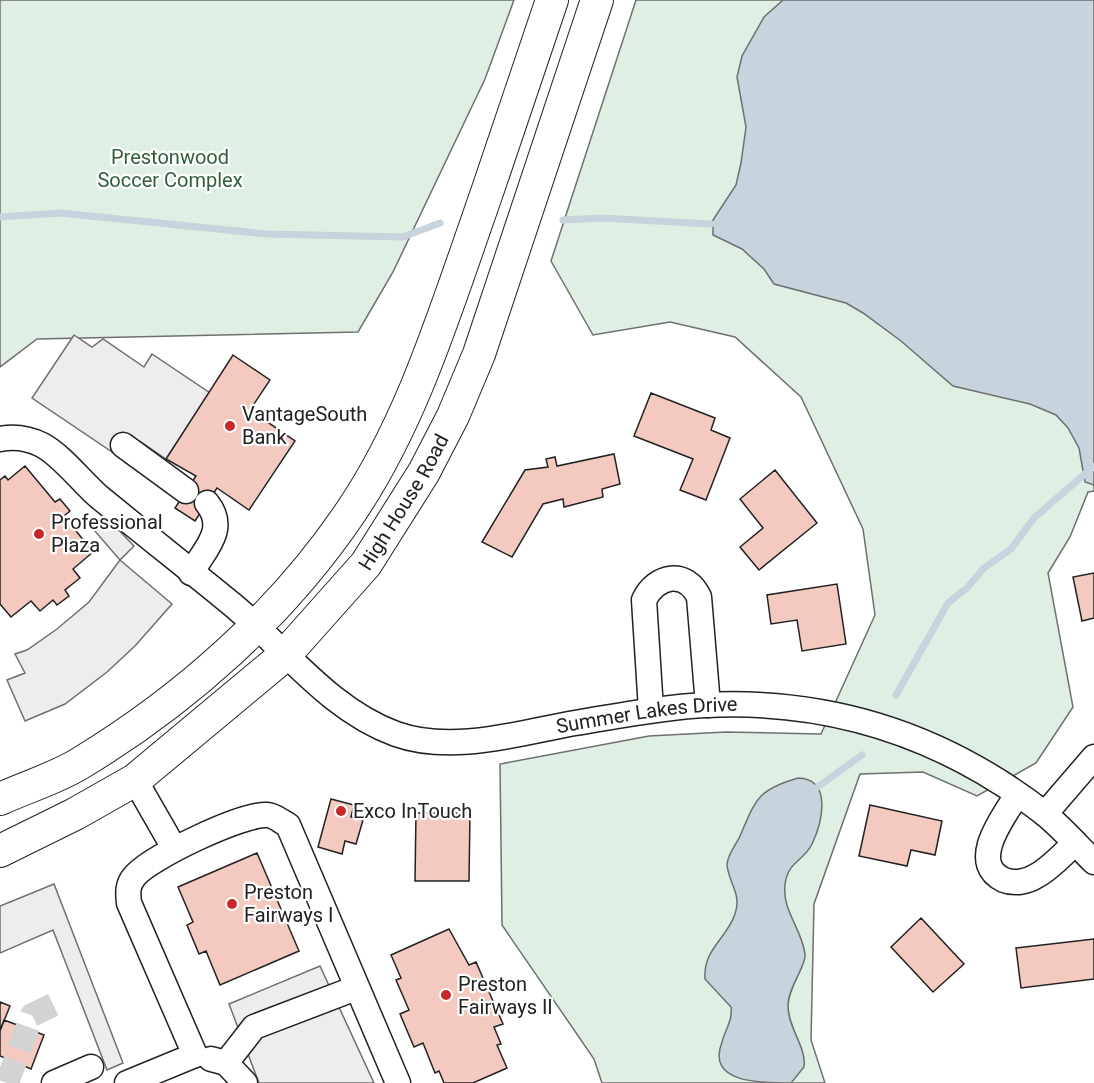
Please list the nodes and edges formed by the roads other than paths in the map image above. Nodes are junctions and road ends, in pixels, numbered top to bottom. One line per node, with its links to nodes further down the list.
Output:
1 (552, 0): 8 (main road, High House Road)
2 (597, 0): 9 (main road, High House Road)
3 (0, 439): 7 (street, Summer Lakes Drive)
4 (123, 445): 5 (street)
5 (186, 491)
6 (207, 503): 7 (street)
7 (191, 573): 8 (street, Summer Lakes Drive)
8 (257, 627): 9 (street, Summer Lakes Drive); 14 (main road, High House Road)
9 (285, 655): 11 (street, Summer Lakes Drive); 13 (main road, High House Road)
10 (708, 705): 11 (street, Summer Lakes Drive); 11 (street); 15 (street, Summer Lakes Drive)
11 (651, 710)
12 (1094, 757): 16 (street)
13 (135, 780): 18 (street); 19 (main road, High House Road)
14 (2, 792)
15 (1017, 795): 16 (street, Summer Lakes Drive); 17 (street)
16 (1045, 814): 17 (street, Summer Lakes Drive)
17 (1075, 843): 20 (street, Summer Lakes Drive)
18 (174, 849): 21 (street); 22 (street)
19 (0, 851)
20 (1094, 862)
21 (356, 988): 23 (street); 28 (street)
22 (195, 1055): 23 (street); 26 (street)
23 (226, 1064): 27 (street)
24 (91, 1067): 25 (street)
25 (54, 1083)
26 (128, 1083)
27 (244, 1083)
28 (399, 1083)

